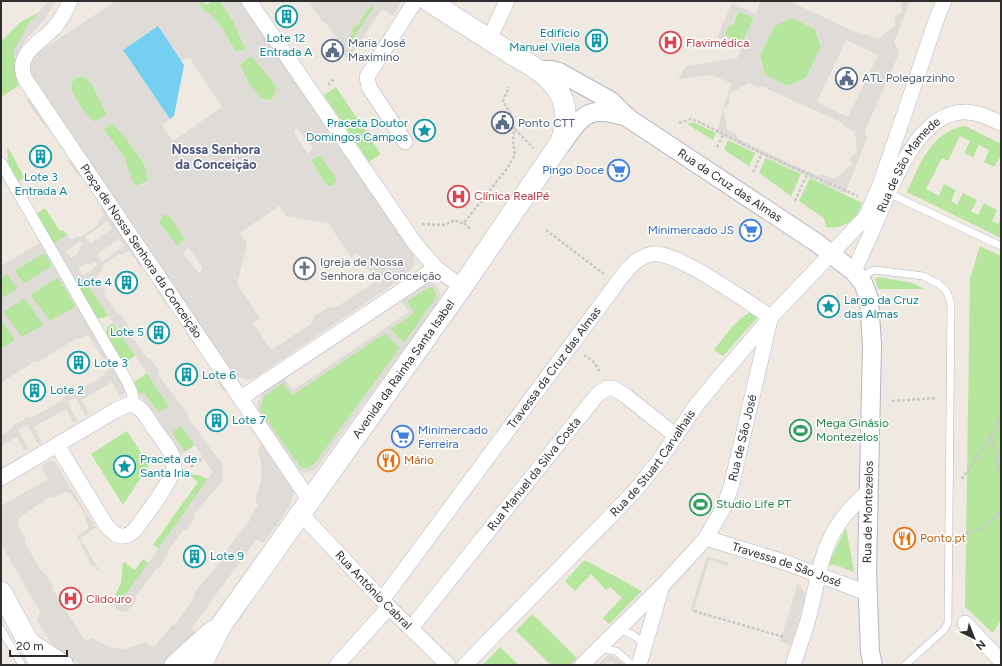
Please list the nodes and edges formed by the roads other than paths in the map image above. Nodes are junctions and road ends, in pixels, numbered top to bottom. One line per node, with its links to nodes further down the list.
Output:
1 (70, 1): 25 (street, Praça de Nossa Senhora da Conceição)
2 (250, 1): 21 (street)
3 (416, 1): 14 (street)
4 (429, 1): 9 (main road, Avenida da Rainha Santa Isabel)
5 (507, 1): 9 (street)
6 (939, 1): 8 (street)
7 (944, 1): 8 (street)
8 (936, 18): 11 (street, Rua de Stuart Carvalhais)
9 (489, 40): 10 (main road, Avenida da Rainha Santa Isabel)
10 (537, 70): 12 (street); 15 (main road, Avenida da Rainha Santa Isabel)
11 (903, 116): 16 (street); 20 (street, Rua de Stuart Carvalhais)
12 (628, 118): 15 (street); 20 (street, Rua da Cruz das Almas)
13 (1001, 123): 16 (street, Rua de São Mamede)
14 (405, 142)
15 (557, 150): 23 (main road, Avenida da Rainha Santa Isabel)
16 (905, 159): 18 (street, Rua de São Mamede)
17 (1, 163): 26 (street)
18 (888, 193): 19 (lane); 22 (street, Rua de São Mamede)
19 (1001, 246)
20 (832, 254): 22 (street, Rua de Montezelos); 24 (street, Rua de Stuart Carvalhais)
21 (436, 268): 23 (street); 25 (street)
22 (856, 275): 30 (street, Rua de Montezelos); 60 (lane)
23 (462, 288): 31 (main road, Avenida da Rainha Santa Isabel)
24 (771, 317): 27 (street, Rua de Stuart Carvalhais); 32 (street, Rua de São José); 37 (street, Travessa da Cruz das Almas)
25 (240, 398): 31 (street, Praça de Nossa Senhora da Conceição)
26 (134, 405): 28 (street); 28 (street)
27 (676, 436): 40 (street, Rua Manuel da Silva Costa); 54 (street, Rua de Stuart Carvalhais)
28 (57, 445): 29 (street)
29 (1, 478)
30 (868, 492): 33 (street); 36 (street, Rua de Montezelos)
31 (306, 508): 37 (street, Rua António Cabral); 38 (main road, Avenida da Rainha Santa Isabel)
32 (706, 538): 33 (street, Travessa de São José); 34 (street, Rua de São José)
33 (818, 574): 36 (street, Travessa de São José); 58 (street)
34 (662, 585): 42 (street, Rua de São José); 44 (street)
35 (1, 592): 43 (main road)
36 (867, 593): 59 (street, Rua de Montezelos)
37 (386, 603): 40 (street, Rua António Cabral); 52 (street, Travessa da Cruz das Almas)
38 (222, 624): 50 (main road); 51 (main road, Avenida da Rainha Santa Isabel)
39 (965, 624): 46 (street)
40 (411, 628): 53 (street, Rua António Cabral)
41 (1, 629): 47 (lane)
42 (618, 630): 44 (lane); 45 (street, Rua de São José)
43 (30, 644): 48 (main road); 49 (main road)
44 (644, 647): 57 (street)
45 (598, 650): 55 (street, Rua de São José); 56 (lane)
46 (1001, 660)
47 (22, 665)
48 (41, 665)
49 (63, 665)
50 (175, 665)
51 (201, 665)
52 (337, 665)
53 (448, 665)
54 (465, 665)
55 (582, 665)
56 (632, 665)
57 (638, 665)
58 (793, 665)
59 (873, 665)
60 (905, 665)

